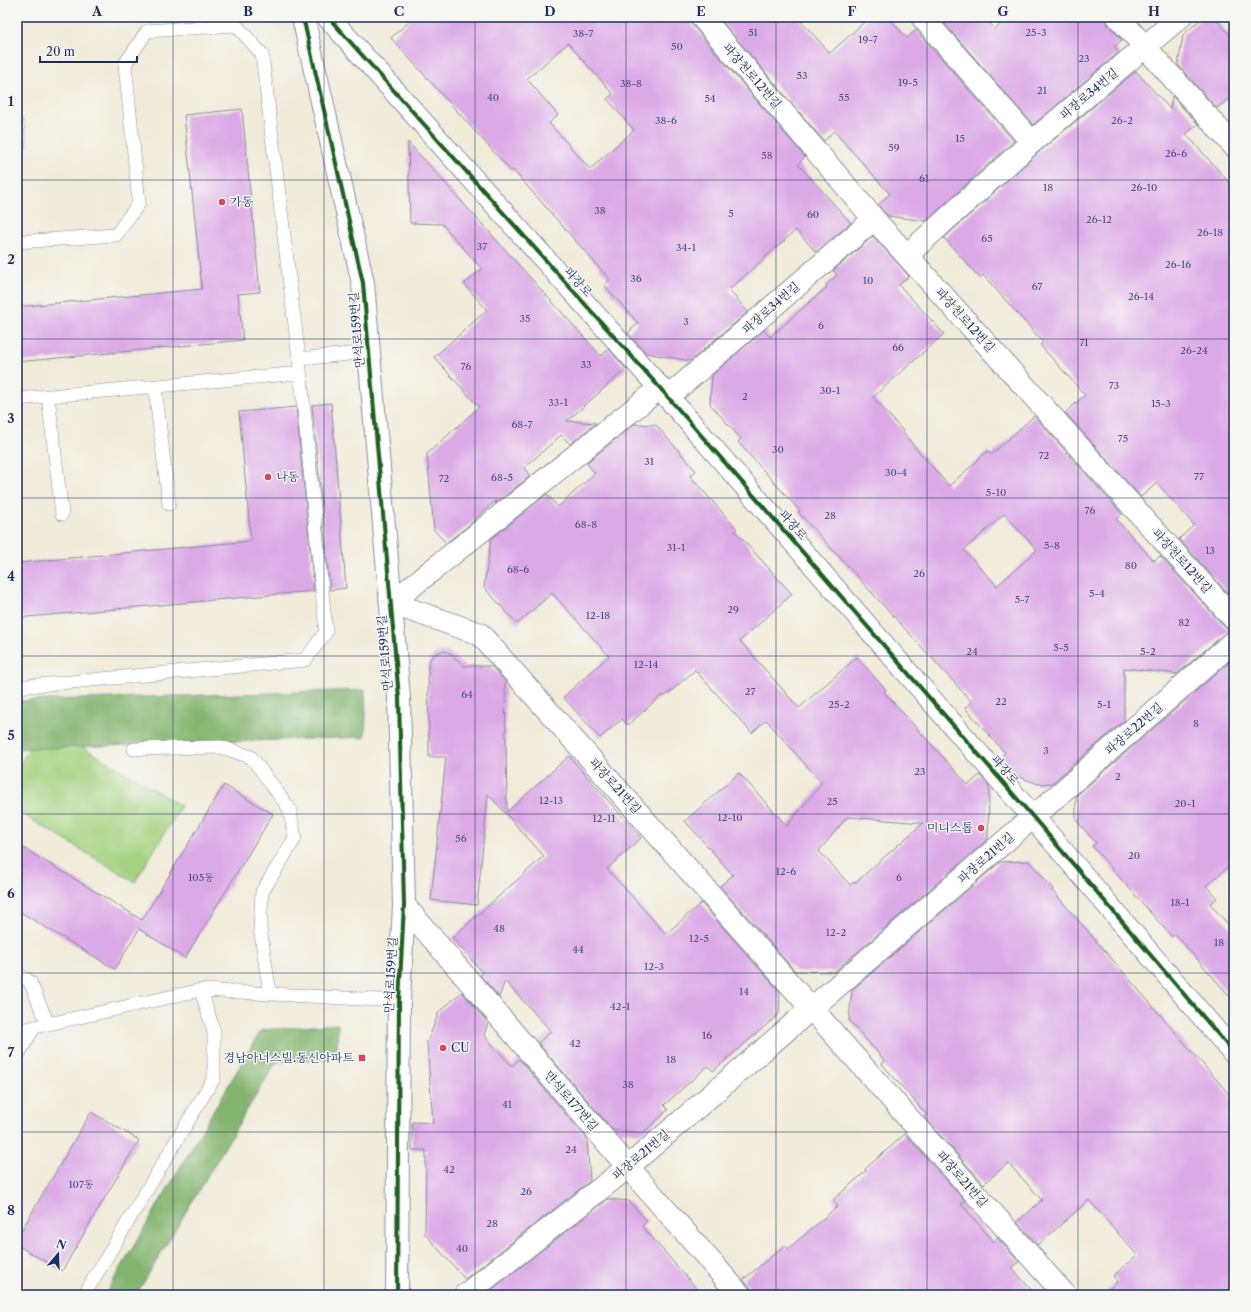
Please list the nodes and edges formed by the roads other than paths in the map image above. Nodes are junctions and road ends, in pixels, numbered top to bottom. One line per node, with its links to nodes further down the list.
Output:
1 (303, 17): 15 (street, 만석로159번길)
2 (328, 17): 19 (street, 파장로)
3 (702, 17): 12 (street, 파장천로12번길)
4 (922, 17): 9 (street)
5 (1118, 17): 7 (street)
6 (1180, 17): 7 (street, 파장로34번길)
7 (1145, 47): 9 (street, 파장로34번길); 10 (street)
8 (17, 124): 11 (lane)
9 (1032, 142): 14 (street, 파장로34번길)
10 (1234, 146)
11 (19, 147)
12 (874, 219): 14 (street, 파장천로12번길); 19 (street, 파장로34번길)
13 (17, 242): 16 (lane)
14 (906, 255): 25 (street, 파장천로12번길)
15 (369, 352): 16 (lane); 24 (street, 만석로159번길)
16 (299, 359): 17 (lane)
17 (300, 373): 18 (lane); 27 (lane)
18 (155, 387): 20 (lane); 22 (lane)
19 (664, 392): 24 (street, 만석로159번길); 29 (street, 파장로)
20 (48, 396): 21 (lane); 23 (lane)
21 (17, 399)
22 (168, 504)
23 (62, 514)
24 (391, 603): 30 (street, 만석로159번길); 35 (street, 파장로21번길)
25 (1234, 619)
26 (1234, 641): 29 (street, 파장로22번길)
27 (17, 686)
28 (134, 749): 33 (lane)
29 (1033, 817): 35 (street, 파장로21번길); 39 (street, 파장로)
30 (404, 905): 34 (street, 만석로159번길); 41 (street, 만석로177번길)
31 (17, 973): 36 (lane)
32 (201, 990): 33 (lane); 36 (lane); 42 (lane)
33 (270, 994): 34 (lane)
34 (398, 1001): 43 (street, 만석로159번길)
35 (812, 1009): 41 (street, 파장로21번길); 46 (street, 파장로21번길)
36 (48, 1024): 37 (lane)
37 (34, 1028): 38 (lane); 40 (lane)
38 (17, 1031)
39 (1234, 1053)
40 (17, 1056)
41 (628, 1167): 44 (street, 파장로21번길); 45 (street, 만석로177번길)
42 (84, 1295)
43 (397, 1295)
44 (466, 1295)
45 (740, 1295)
46 (1065, 1295)

